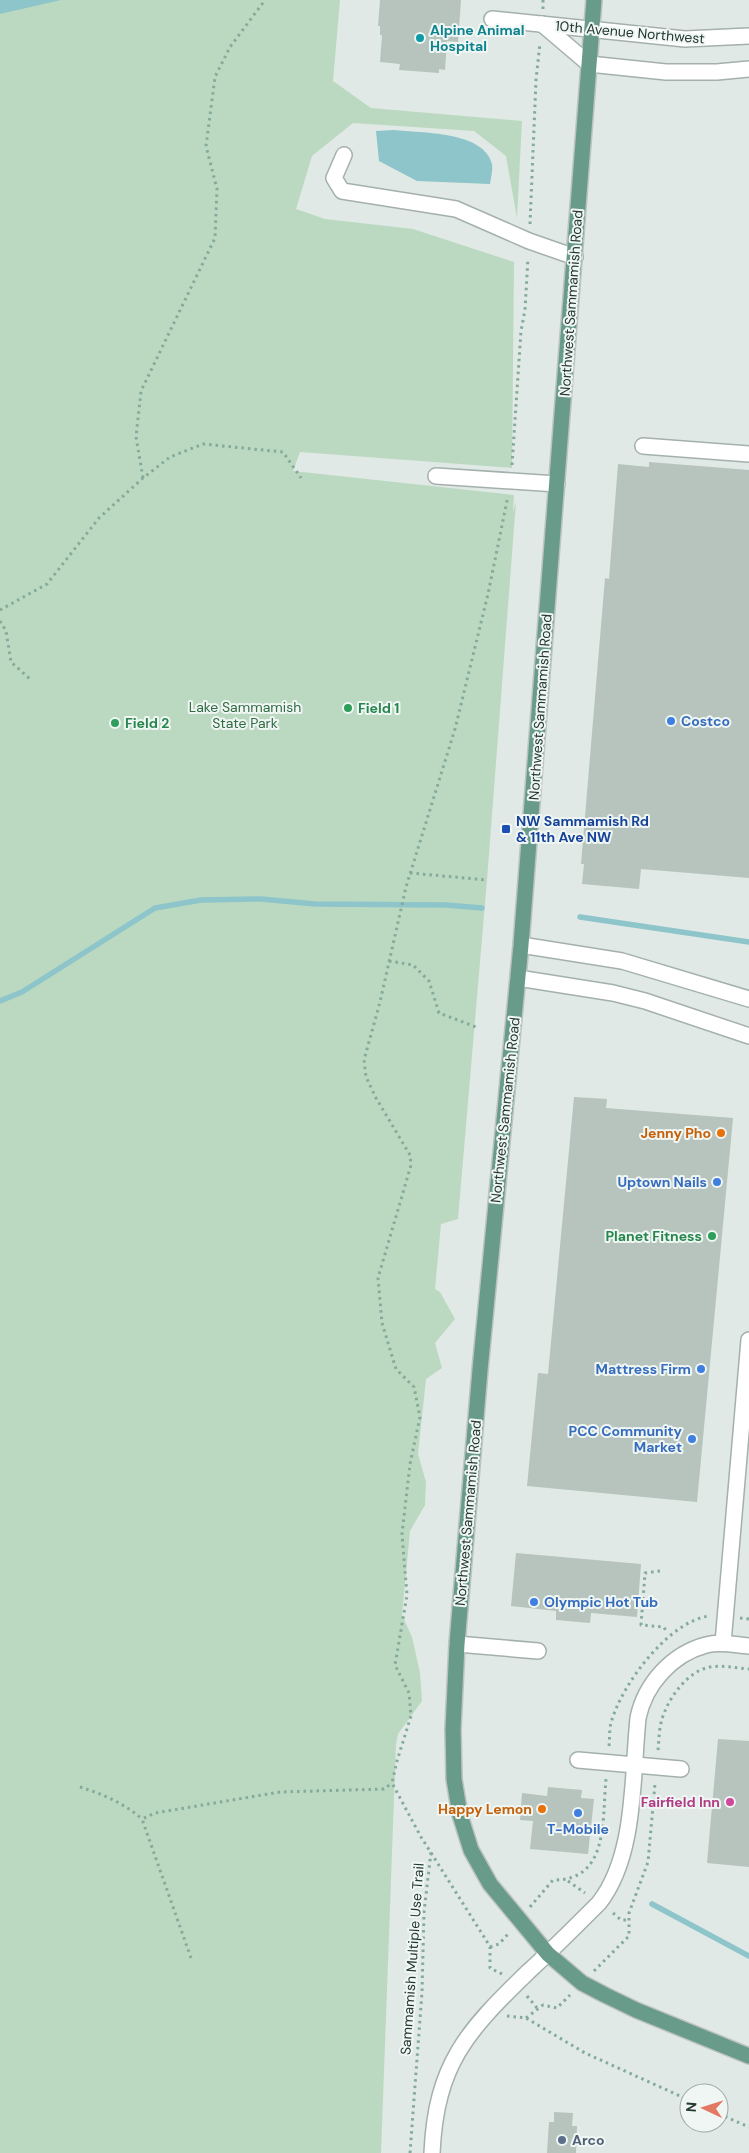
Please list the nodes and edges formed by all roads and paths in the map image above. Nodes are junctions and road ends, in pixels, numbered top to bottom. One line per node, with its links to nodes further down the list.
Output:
1 (265, 0): 14 (path)
2 (594, 0): 5 (main road, Northwest Sammamish Road)
3 (492, 19): 4 (street, 10th Avenue Northwest)
4 (542, 24): 5 (street, 10th Avenue Northwest); 7 (street, 10th Avenue Northwest)
5 (592, 29): 6 (street, 10th Avenue Northwest); 7 (main road, Northwest Sammamish Road)
6 (749, 36)
7 (589, 64): 8 (street); 10 (main road, Northwest Sammamish Road)
8 (749, 69)
9 (344, 155): 10 (street)
10 (575, 257): 16 (main road, Northwest Sammamish Road)
11 (643, 446): 12 (street)
12 (749, 454)
13 (436, 476): 16 (street)
14 (143, 478): 15 (path); 17 (path)
15 (301, 478)
16 (557, 484): 23 (main road, Northwest Sammamish Road)
17 (0, 610)
18 (0, 621): 19 (path)
19 (31, 680)
20 (410, 873): 21 (path)
21 (487, 880)
22 (406, 887): 24 (path)
23 (521, 945): 25 (main road, Northwest Sammamish Road); 26 (street)
24 (389, 961): 27 (path); 41 (path)
25 (518, 978): 28 (street); 32 (main road, Northwest Sammamish Road)
26 (749, 1000)
27 (476, 1027)
28 (749, 1036)
29 (749, 1340): 33 (street)
30 (660, 1571): 31 (path)
31 (667, 1633)
32 (457, 1644): 35 (street); 48 (main road, Northwest Sammamish Road)
33 (723, 1644): 34 (street); 39 (street)
34 (749, 1646)
35 (538, 1651)
36 (611, 1722): 38 (path)
37 (578, 1760): 38 (street)
38 (608, 1762): 39 (street); 45 (path)
39 (633, 1765): 40 (street); 48 (street)
40 (681, 1769)
41 (392, 1783): 43 (path); 44 (path, Sammamish Multiple Use Trail)
42 (80, 1787): 43 (path)
43 (142, 1818): 49 (path)
44 (431, 1852): 50 (path); 56 (path, Sammamish Multiple Use Trail)
45 (553, 1880)
46 (632, 1906): 47 (path)
47 (624, 1942)
48 (548, 1954): 52 (main road, Northwest Sammamish Road); 57 (street)
49 (191, 1958)
50 (490, 1968)
51 (560, 2004): 53 (path)
52 (749, 2056)
53 (679, 2096)
54 (729, 2118): 55 (path)
55 (749, 2127)
56 (410, 2153)
57 (432, 2153)

